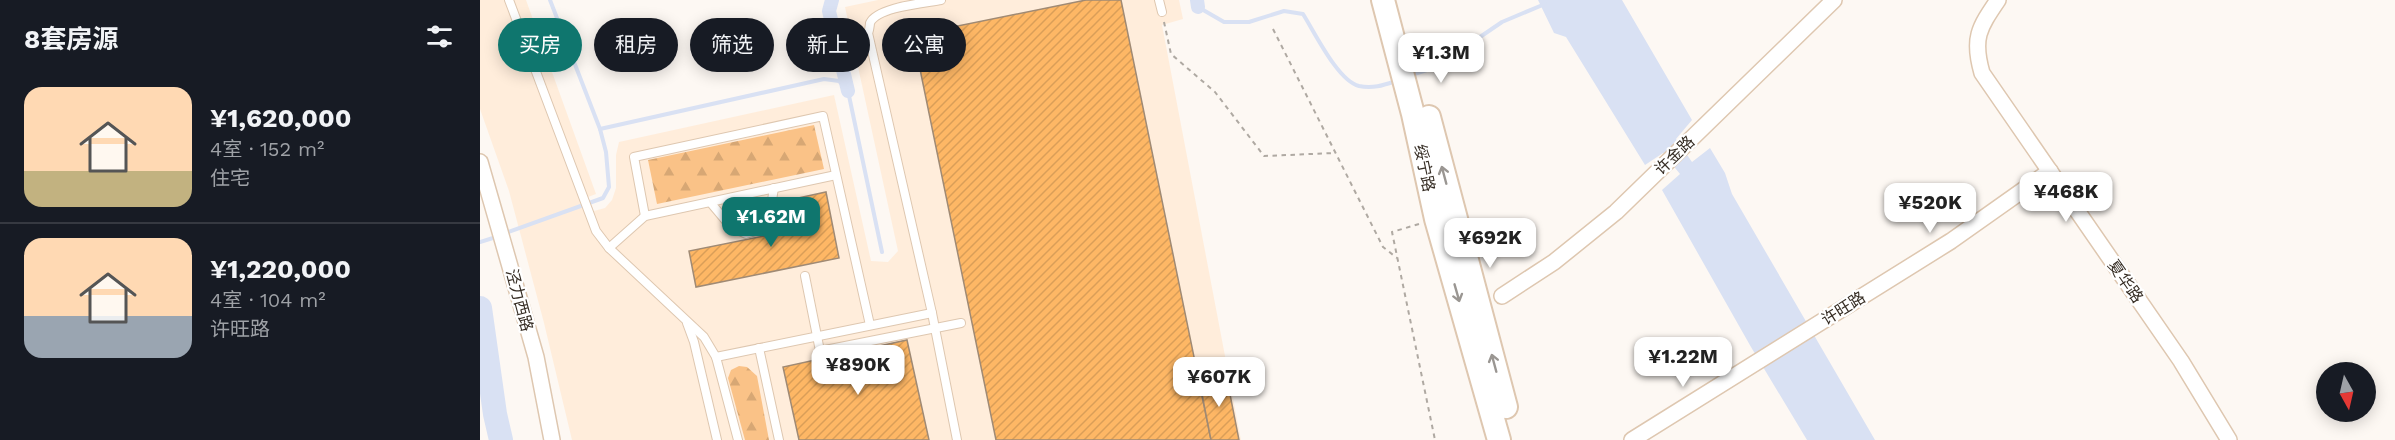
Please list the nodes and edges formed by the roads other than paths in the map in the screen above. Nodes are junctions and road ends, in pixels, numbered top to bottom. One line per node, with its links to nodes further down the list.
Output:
1 (509, 0): 17 (lane)
2 (941, 0): 20 (lane)
3 (1159, 0): 8 (lane)
4 (1383, 0): 9 (main road, 绥宁路)
5 (1398, 0): 9 (main road, 绥宁路)
6 (1834, 0): 19 (street, 许金路)
7 (1998, 0): 12 (street, 夏华路)
8 (1162, 12)
9 (1410, 74): 10 (main road, 绥宁路)
10 (1420, 111): 33 (main road, 绥宁路, one-way to 33); 34 (main road, 绥宁路, one-way to 10)
11 (480, 162): 28 (street, 泾力西路)
12 (2050, 171): 35 (street, 许旺路); 36 (street, 夏华路)
13 (836, 175): 14 (lane); 16 (lane); 23 (lane)
14 (774, 188): 15 (lane); 15 (lane)
15 (710, 202): 16 (lane)
16 (645, 216): 17 (lane)
17 (609, 248): 21 (lane)
18 (806, 276): 25 (lane)
19 (1502, 296)
20 (932, 313): 23 (lane); 24 (lane)
21 (687, 322): 27 (lane); 29 (lane)
22 (961, 323): 24 (lane)
23 (870, 325): 25 (lane)
24 (935, 329): 25 (lane); 32 (lane)
25 (817, 336): 26 (lane)
26 (759, 348): 27 (lane); 31 (lane)
27 (716, 357): 30 (lane)
28 (552, 440)
29 (717, 440)
30 (738, 440)
31 (779, 440)
32 (957, 440)
33 (1499, 440)
34 (1514, 440)
35 (1632, 440)
36 (2229, 440)

